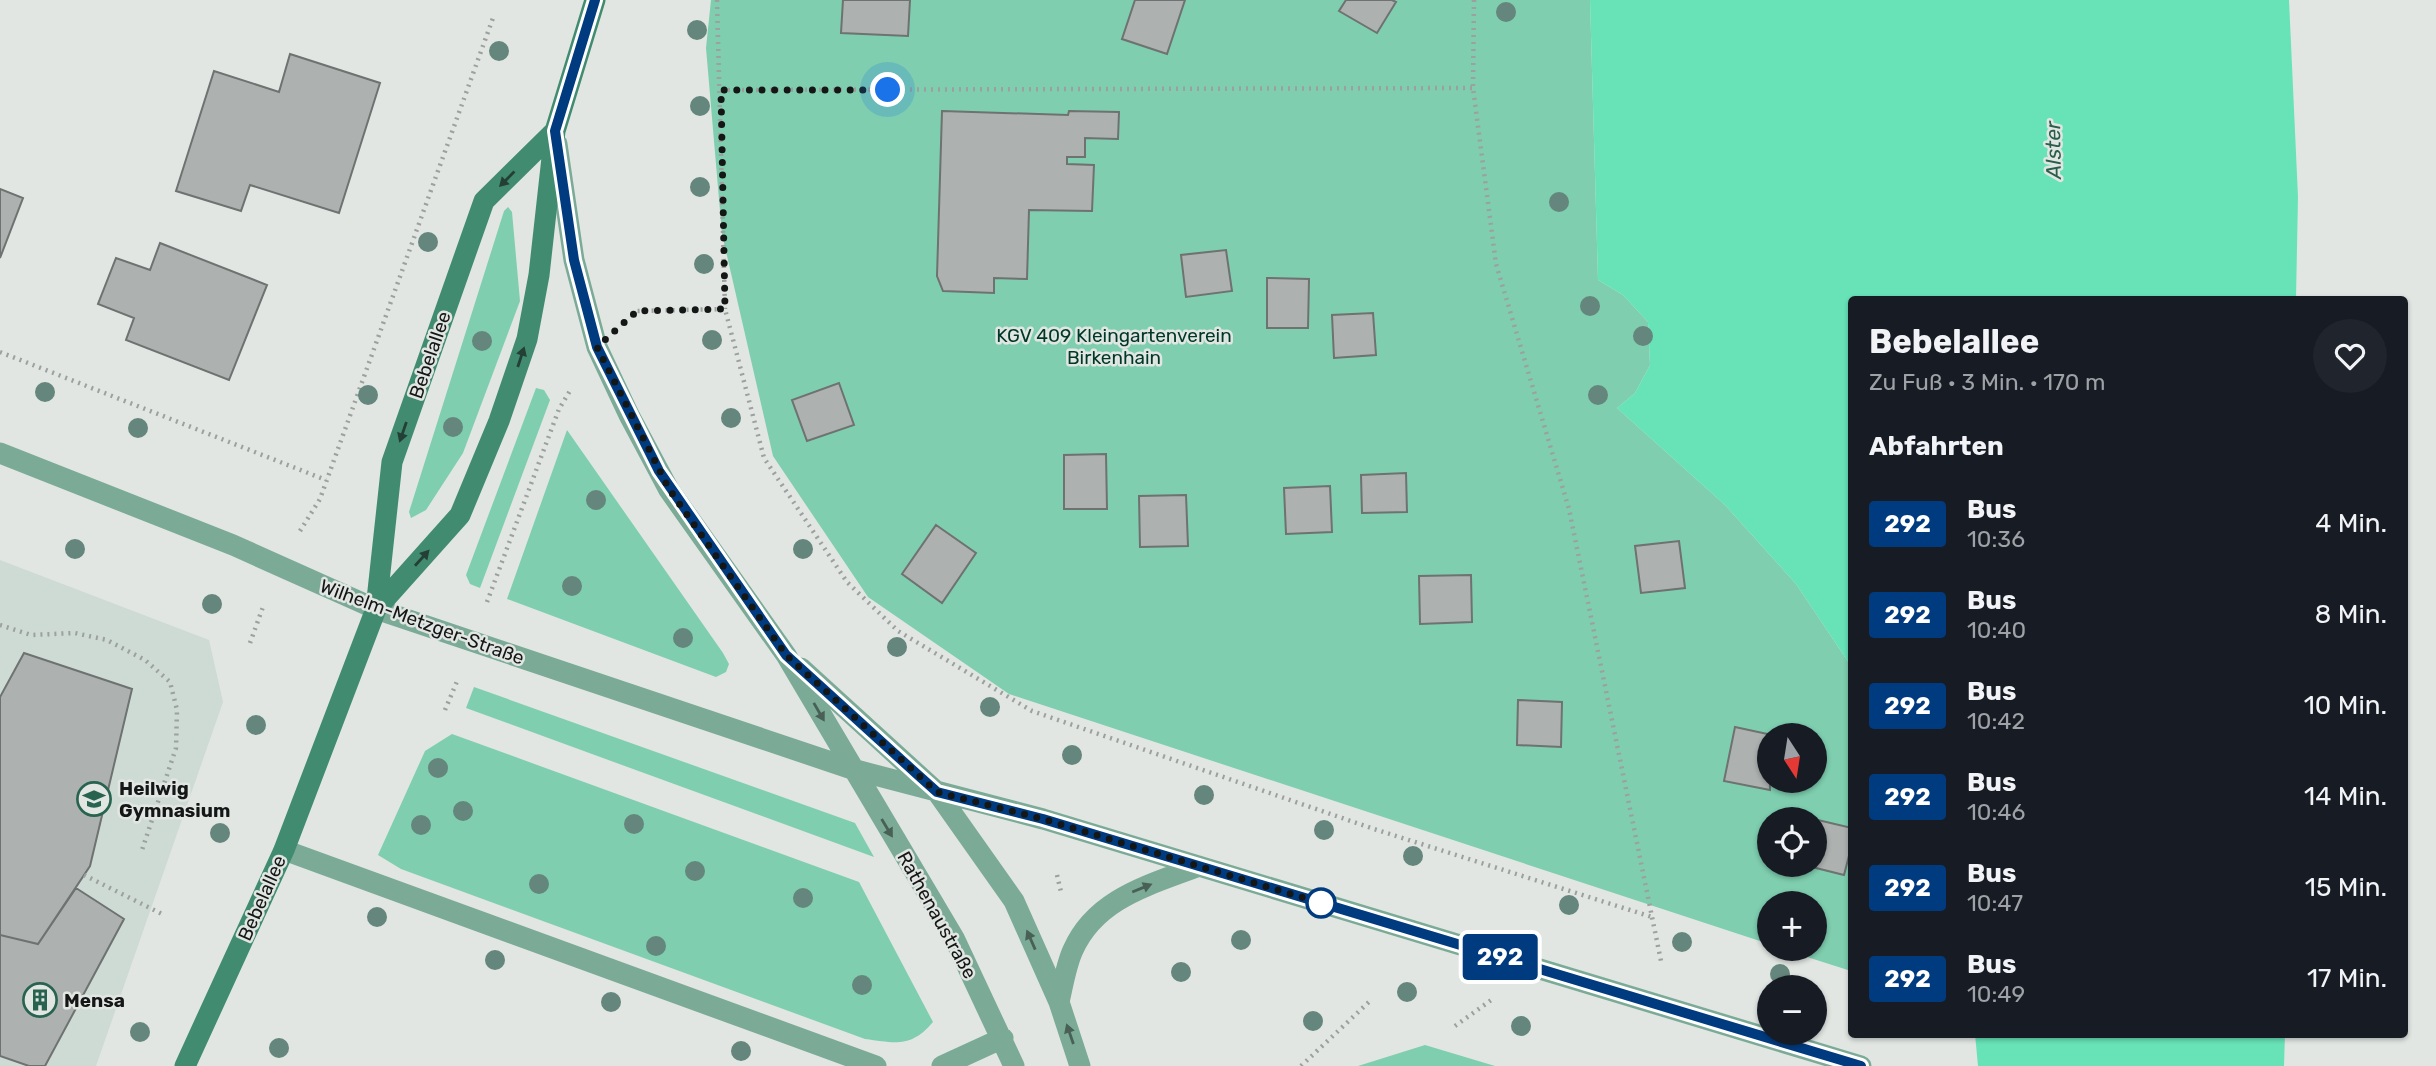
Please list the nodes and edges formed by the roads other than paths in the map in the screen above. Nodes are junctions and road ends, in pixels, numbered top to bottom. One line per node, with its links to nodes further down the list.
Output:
1 (595, 0): 2 (street, Bebelallee)
2 (555, 131): 4 (street, Bebelallee, one-way to 2); 4 (street, Bebelallee, one-way to 4); 5 (street, Wilhelm-Metzger-Straße)
3 (0, 453): 4 (street, Wilhelm-Metzger-Straße)
4 (376, 610): 6 (street, Wilhelm-Metzger-Straße); 8 (street, Bebelallee)
5 (786, 655): 6 (street, Wilhelm-Metzger-Straße, one-way to 6); 7 (street, Wilhelm-Metzger-Straße)
6 (852, 769): 7 (street, Wilhelm-Metzger-Straße); 11 (street, Rathenaustraße, one-way to 11)
7 (937, 792): 9 (street, Wilhelm-Metzger-Straße); 10 (street, one-way to 7)
8 (284, 850): 12 (street, Bebelallee); 13 (street)
9 (1199, 866): 10 (street, one-way to 9); 17 (street, Wilhelm-Metzger-Straße)
10 (1059, 1002): 16 (street, one-way to 10)
11 (1003, 1038): 14 (street); 15 (street, Rathenaustraße)
12 (185, 1066)
13 (876, 1066)
14 (942, 1066)
15 (1014, 1066)
16 (1080, 1066)
17 (1861, 1066)

